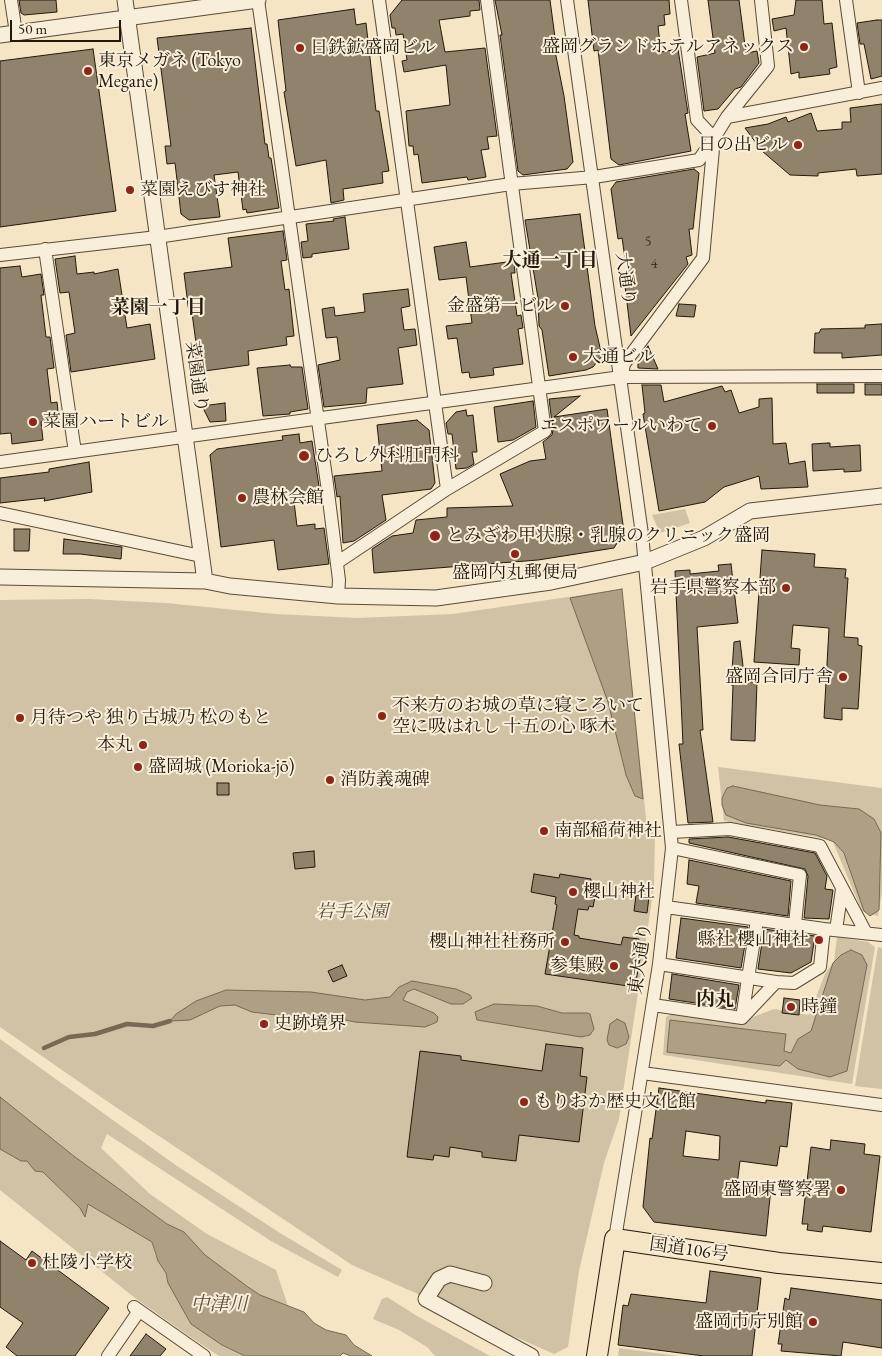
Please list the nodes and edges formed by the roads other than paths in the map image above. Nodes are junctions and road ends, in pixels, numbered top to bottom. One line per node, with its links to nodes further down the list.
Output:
1 (11, 0): 11 (street)
2 (125, 0): 10 (street, 菜園通り)
3 (258, 0): 10 (street); 20 (street)
4 (379, 0): 19 (street)
5 (487, 0): 18 (street)
6 (568, 0): 17 (street, 大通り)
7 (681, 0): 16 (street)
8 (761, 0): 15 (street)
9 (846, 0): 14 (street)
10 (127, 19): 11 (street); 21 (street, 菜園通り)
11 (16, 33): 12 (street)
12 (0, 35)
13 (882, 88): 14 (street)
14 (859, 93): 15 (street)
15 (727, 116): 16 (street)
16 (714, 138): 17 (street); 25 (street)
17 (594, 178): 18 (street); 25 (street, 大通り)
18 (511, 184): 19 (street); 26 (street)
19 (407, 200): 20 (street); 27 (street)
20 (290, 217): 21 (street); 28 (street)
21 (157, 237): 22 (street); 29 (street, 菜園通り)
22 (45, 249): 23 (street); 30 (street)
23 (0, 255)
24 (882, 376): 25 (street)
25 (621, 377): 26 (street); 37 (street, 大通り)
26 (540, 388): 27 (street); 32 (street)
27 (435, 404): 28 (street); 32 (street)
28 (318, 419): 29 (street); 36 (street)
29 (185, 437): 30 (street); 35 (street, 菜園通り)
30 (75, 452): 31 (street)
31 (0, 462)
32 (447, 489): 36 (street)
33 (882, 496): 37 (street)
34 (0, 513): 35 (street)
35 (201, 556): 39 (street, 菜園通り)
36 (338, 562): 40 (street)
37 (645, 562): 40 (street); 41 (street, 東大通り)
38 (0, 577): 39 (street)
39 (205, 581): 40 (street)
40 (338, 596)
41 (671, 832): 42 (street, 東大通り); 43 (street)
42 (672, 848): 44 (street, 東大通り); 46 (street)
43 (842, 889): 47 (street); 48 (street)
44 (666, 907): 45 (street); 50 (street, 東大通り)
45 (757, 920): 46 (street); 51 (street)
46 (794, 924): 47 (street)
47 (830, 930): 48 (street); 52 (street)
48 (866, 933): 49 (street)
49 (882, 935)
50 (659, 964): 51 (street); 53 (street, 東大通り)
51 (749, 977): 52 (street); 54 (street)
52 (776, 982): 54 (street)
53 (653, 1005): 54 (street); 55 (street, 東大通り)
54 (742, 1018)
55 (642, 1073): 56 (street); 57 (street, 東大通り)
56 (882, 1106)
57 (615, 1239): 58 (highway, 国道106号); 63 (highway)
58 (882, 1273)
59 (484, 1283): 62 (street)
60 (108, 1356): 61 (street)
61 (204, 1356)
62 (531, 1356)
63 (596, 1356)

